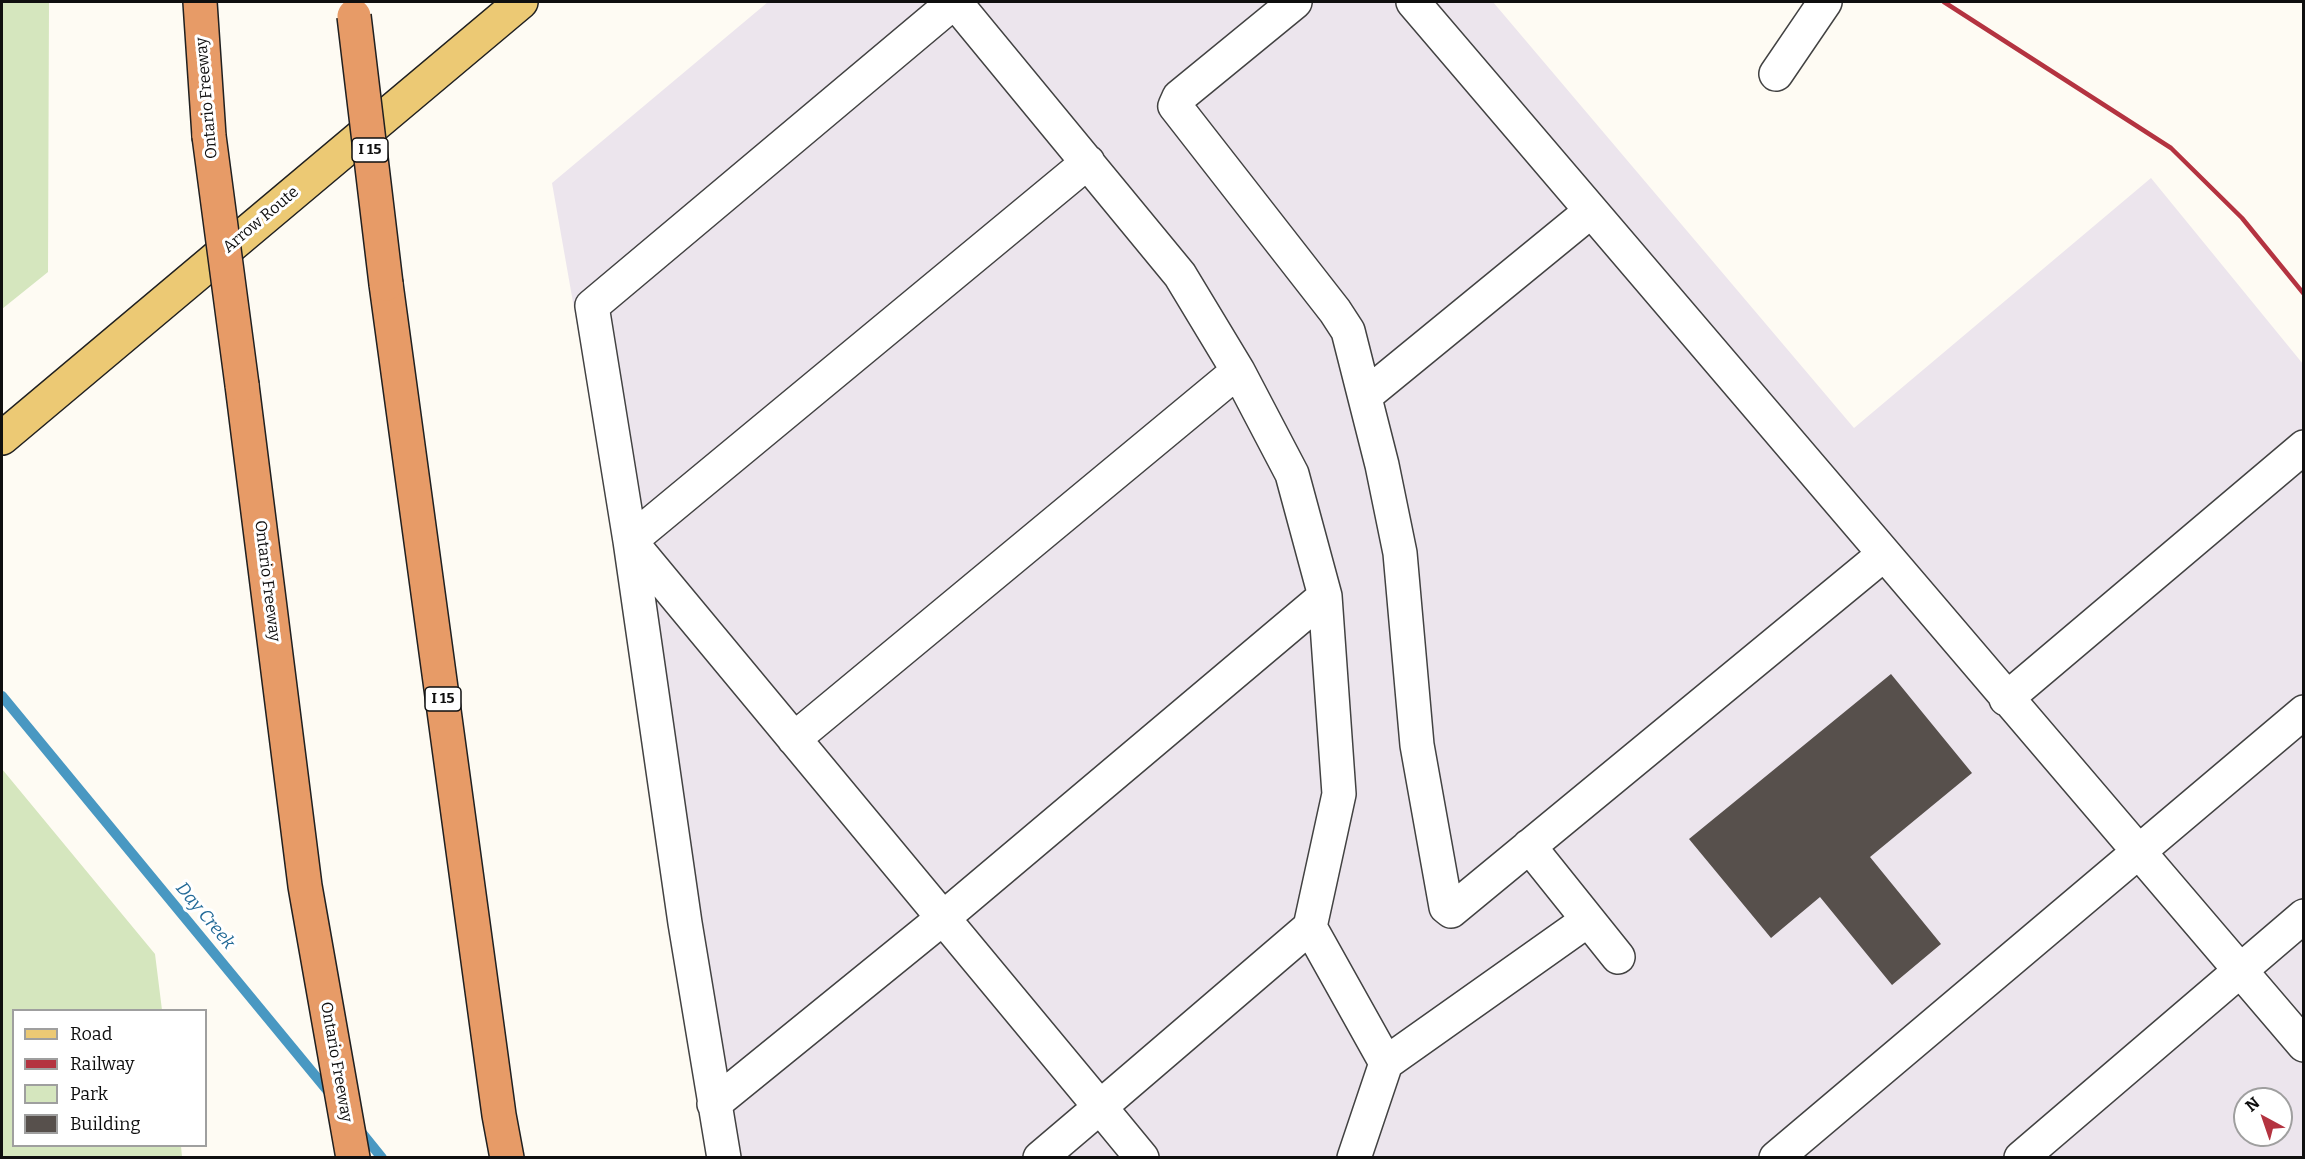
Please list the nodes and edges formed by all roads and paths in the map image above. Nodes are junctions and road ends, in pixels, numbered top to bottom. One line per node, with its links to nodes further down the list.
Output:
1 (200, 2): 33 (highway, Ontario Freeway, bridge)
2 (521, 2): 13 (main road, Arrow Route)
3 (954, 2): 9 (lane); 15 (lane)
4 (1295, 2): 12 (lane)
5 (1413, 2): 10 (lane)
6 (1825, 2): 8 (lane)
7 (353, 9): 34 (highway, I 15, bridge)
8 (1776, 74)
9 (1088, 162): 11 (lane); 15 (lane)
10 (1591, 211): 12 (lane); 16 (lane)
11 (1238, 371): 17 (lane); 20 (lane)
12 (1365, 396): 21 (lane)
13 (2, 438)
14 (2304, 447): 18 (lane)
15 (630, 541): 20 (lane); 31 (lane)
16 (1883, 555): 18 (lane); 21 (lane)
17 (1325, 596): 24 (lane); 26 (lane)
18 (2006, 699): 22 (lane)
19 (2304, 712): 22 (lane)
20 (794, 739): 24 (lane)
21 (1529, 846): 25 (lane)
22 (2137, 852): 28 (lane); 39 (lane)
23 (2304, 916): 28 (lane)
24 (942, 918): 31 (lane); 32 (lane)
25 (1588, 920): 27 (lane); 30 (lane)
26 (1310, 927): 30 (lane); 32 (lane)
27 (1618, 957)
28 (2238, 970): 29 (lane); 40 (lane)
29 (2304, 1045)
30 (1386, 1063): 38 (lane)
31 (714, 1104): 35 (lane)
32 (1100, 1107): 36 (lane); 37 (lane)
33 (353, 1158)
34 (507, 1158)
35 (724, 1158)
36 (1040, 1158)
37 (1142, 1158)
38 (1354, 1158)
39 (1776, 1158)
40 (2021, 1158)

